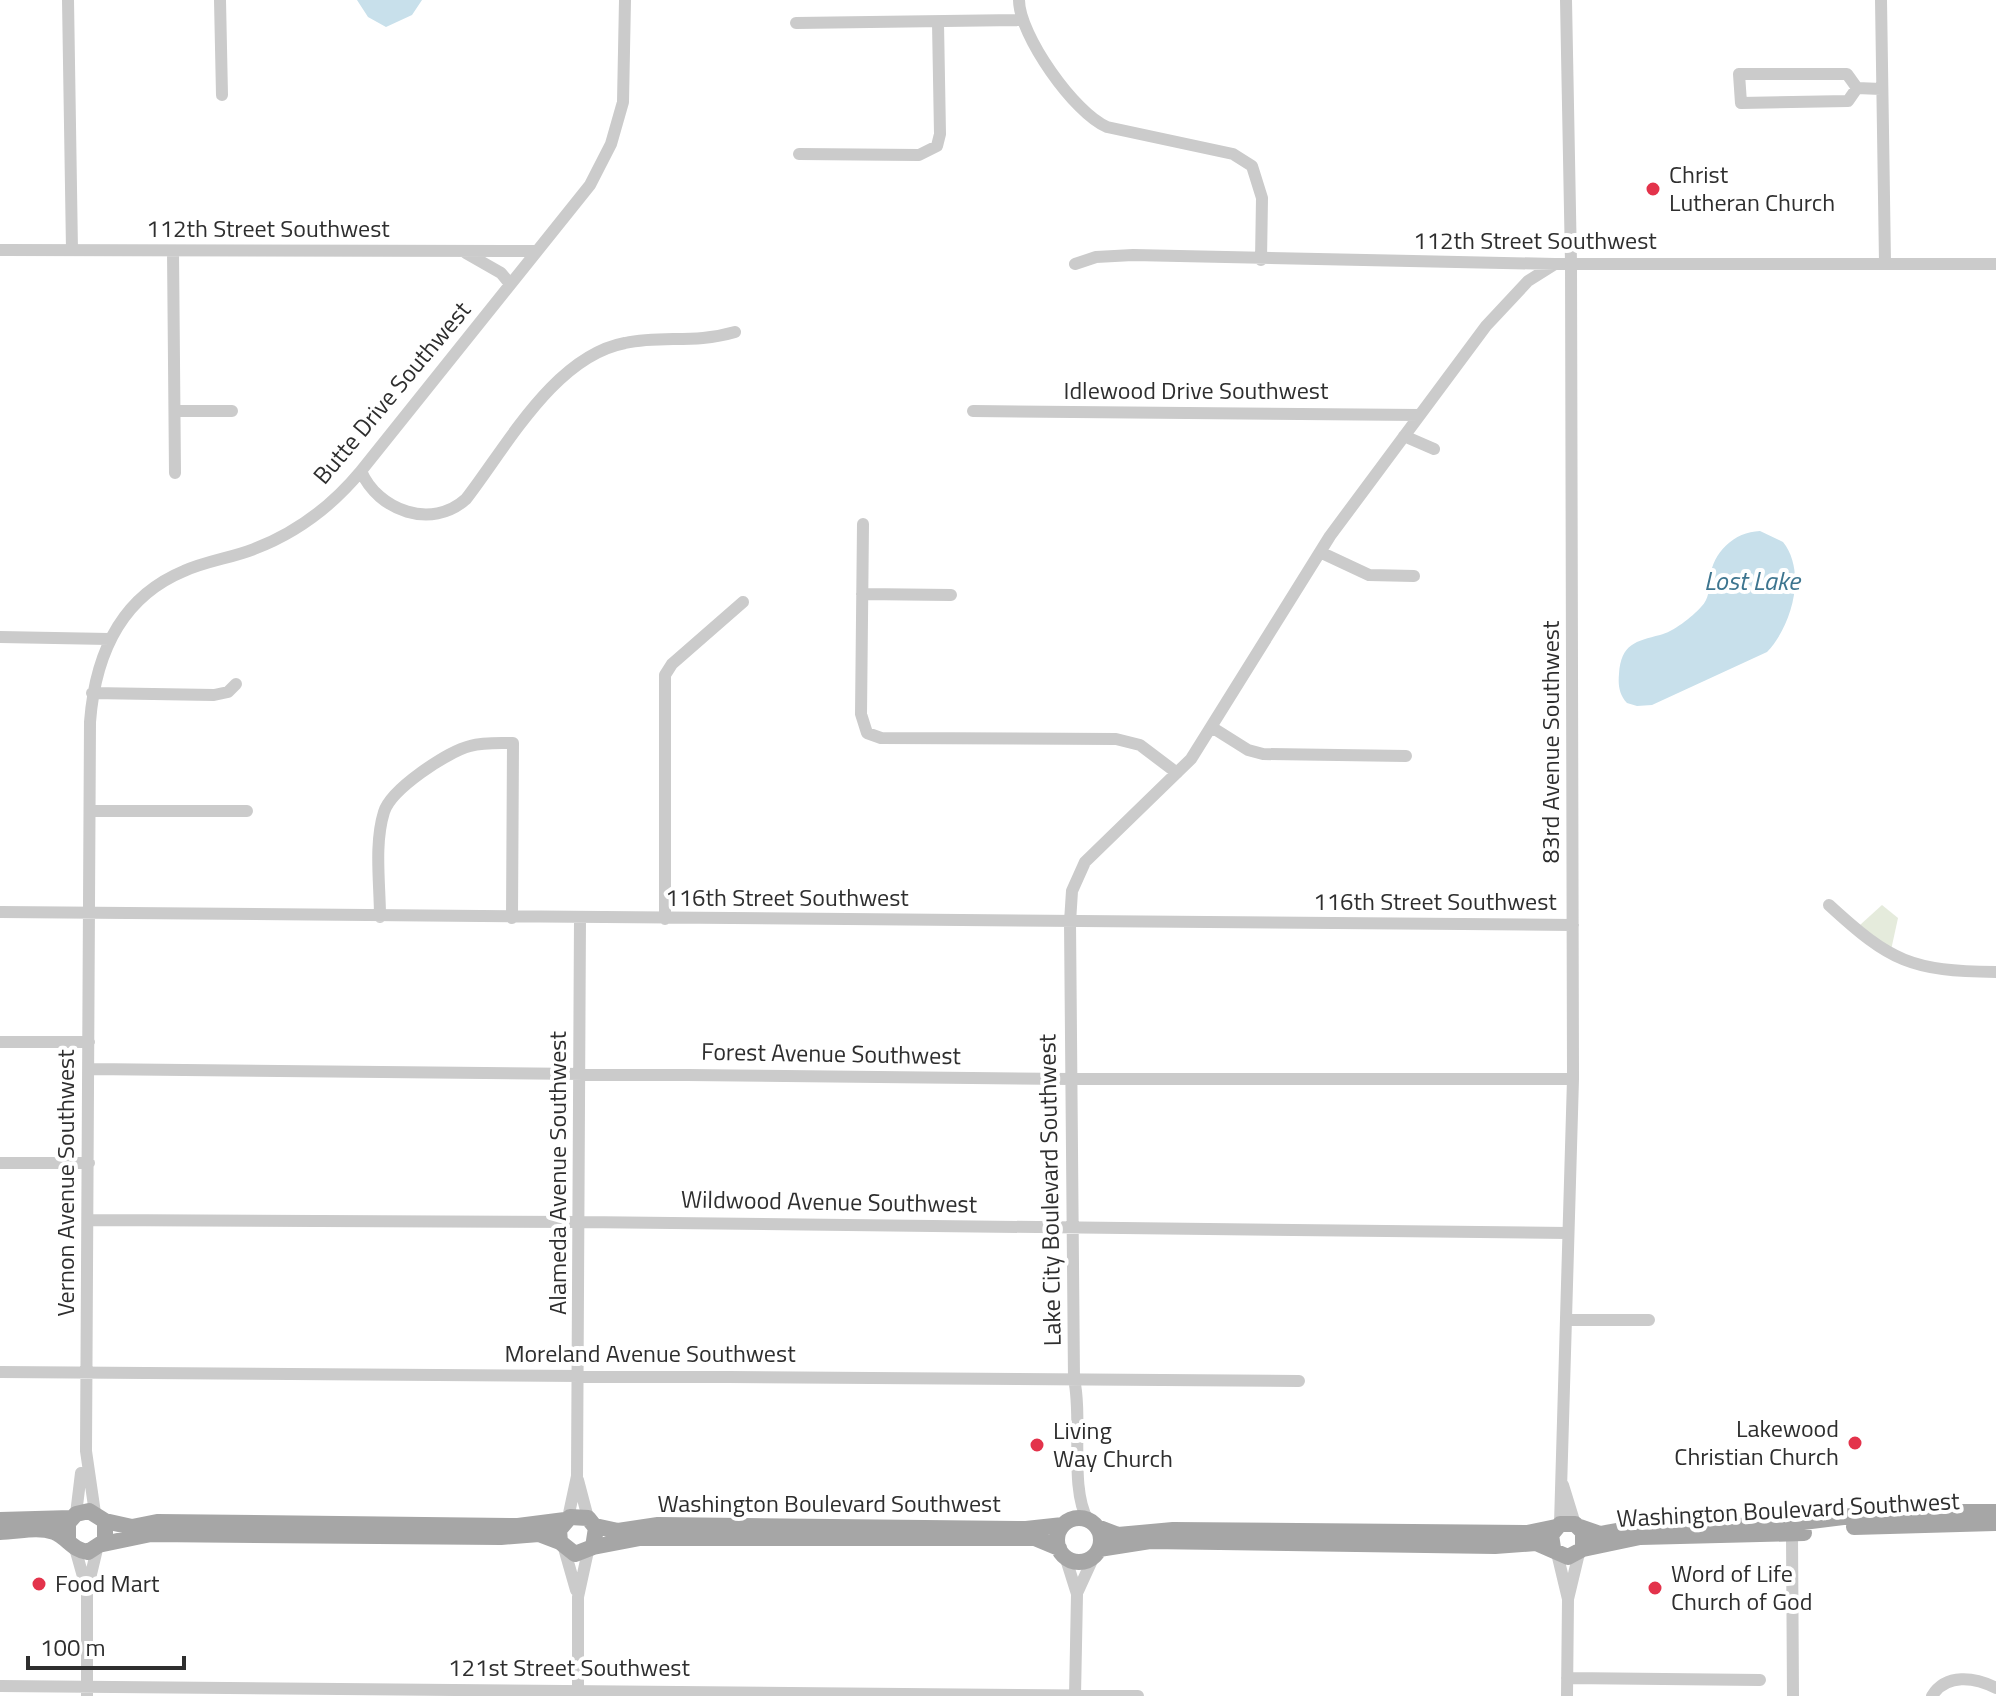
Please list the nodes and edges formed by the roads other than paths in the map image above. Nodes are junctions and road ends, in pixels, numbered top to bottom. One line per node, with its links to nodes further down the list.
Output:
1 (68, 0): 15 (street)
2 (220, 0): 12 (street)
3 (625, 0): 18 (street, Butte Drive Southwest)
4 (1019, 0): 7 (street)
5 (1566, 0): 20 (street, 83rd Avenue Southwest)
6 (1881, 0): 11 (street)
7 (1023, 20): 9 (street); 19 (street)
8 (796, 23): 9 (street)
9 (938, 23): 13 (street)
10 (1857, 88): 10 (street); 11 (street)
11 (1881, 89): 21 (street)
12 (222, 95)
13 (799, 154)
14 (0, 250): 15 (street, 112th Street Southwest)
15 (72, 250): 16 (street, 112th Street Southwest)
16 (173, 251): 17 (street, 112th Street Southwest); 27 (street)
17 (463, 251): 18 (street, 112th Street Southwest); 25 (street)
18 (535, 251): 25 (street, Butte Drive Southwest)
19 (1261, 260): 22 (street, 112th Street Southwest); 23 (street, 112th Street Southwest)
20 (1571, 263): 21 (street, 112th Street Southwest); 23 (street, 112th Street Southwest); 58 (street, 83rd Avenue Southwest)
21 (1885, 263): 24 (street, 112th Street Southwest)
22 (1075, 264)
23 (1555, 264): 30 (street)
24 (1996, 264)
25 (510, 284): 33 (street, Butte Drive Southwest)
26 (735, 332): 33 (street)
27 (176, 411): 28 (street); 34 (street)
28 (232, 411)
29 (973, 411): 30 (street, Idlewood Drive Southwest)
30 (1420, 415): 31 (street)
31 (1406, 436): 32 (street); 36 (street)
32 (1434, 449)
33 (361, 471): 42 (street, Butte Drive Southwest)
34 (175, 473)
35 (863, 524): 38 (street)
36 (1322, 553): 37 (street); 45 (street)
37 (1414, 576)
38 (862, 594): 39 (street); 47 (street)
39 (951, 595)
40 (743, 602): 56 (street)
41 (0, 637): 42 (street)
42 (109, 639): 44 (street, Butte Drive Southwest)
43 (236, 684): 44 (street)
44 (92, 693): 48 (street, Butte Drive Southwest)
45 (1213, 728): 46 (street); 47 (street)
46 (1406, 756)
47 (1177, 773): 57 (street, Lake City Boulevard Southwest)
48 (90, 811): 49 (street); 52 (street, Butte Drive Southwest)
49 (247, 811)
50 (1829, 905): 59 (street)
51 (0, 912): 52 (street, 116th Street Southwest)
52 (89, 915): 53 (street, 116th Street Southwest); 61 (street, Vernon Avenue Southwest)
53 (380, 917): 54 (street, 116th Street Southwest); 54 (street)
54 (512, 918): 55 (street, 116th Street Southwest)
55 (580, 918): 56 (street, 116th Street Southwest); 63 (street, Alameda Avenue Southwest)
56 (665, 919): 57 (street, 116th Street Southwest)
57 (1070, 922): 58 (street, 116th Street Southwest); 64 (street, Lake City Boulevard Southwest)
58 (1573, 925): 65 (street, 83rd Avenue Southwest)
59 (1996, 972)
60 (0, 1042): 61 (street)
61 (89, 1042): 62 (street, Vernon Avenue Southwest)
62 (89, 1069): 63 (street, Forest Avenue Southwest); 67 (street, Vernon Avenue Southwest)
63 (580, 1072): 64 (street, Forest Avenue Southwest); 69 (street, Alameda Avenue Southwest)
64 (1071, 1079): 65 (street, Forest Avenue Southwest); 70 (street, Lake City Boulevard Southwest)
65 (1573, 1079): 71 (street, 83rd Avenue Southwest)
66 (0, 1163): 67 (street)
67 (89, 1163): 68 (street, Vernon Avenue Southwest)
68 (89, 1220): 69 (street, Wildwood Avenue Southwest); 75 (street, Vernon Avenue Southwest)
69 (580, 1222): 70 (street, Wildwood Avenue Southwest); 76 (street, Alameda Avenue Southwest)
70 (1073, 1227): 71 (street, Wildwood Avenue Southwest); 77 (street, Lake City Boulevard Southwest)
71 (1568, 1233): 72 (street, 83rd Avenue Southwest)
72 (1567, 1320): 73 (street); 91 (street, 83rd Avenue Southwest)
73 (1649, 1320)
74 (0, 1372): 75 (street, Moreland Avenue Southwest)
75 (86, 1372): 76 (street, Moreland Avenue Southwest); 79 (street, Vernon Avenue Southwest)
76 (579, 1376): 77 (street, Moreland Avenue Southwest); 80 (street, Alameda Avenue Southwest)
77 (1074, 1379): 78 (street, Moreland Avenue Southwest); 81 (street, Lake City Boulevard Southwest)
78 (1299, 1381)
79 (86, 1451): 83 (street, Vernon Avenue Southwest); 84 (street, Vernon Avenue Southwest)
80 (577, 1476): 85 (street, Alameda Avenue Southwest); 87 (street, Alameda Avenue Southwest)
81 (1079, 1500): 88 (street, Lake City Boulevard Southwest); 90 (street, Lake City Boulevard Southwest)
82 (1996, 1512): 91 (main road, Washington Boulevard Southwest)
83 (74, 1516): 84 (main road); 86 (main road); 94 (main road)
84 (100, 1517): 85 (main road); 96 (main road)
85 (567, 1519): 87 (main road); 95 (main road)
86 (0, 1520)
87 (591, 1522): 90 (main road, Washington Boulevard Southwest); 97 (main road)
88 (1092, 1523): 90 (main road); 91 (main road, Washington Boulevard Southwest); 101 (main road)
89 (1996, 1523): 93 (main road, Washington Boulevard Southwest)
90 (1065, 1524): 100 (main road)
91 (1568, 1525): 98 (main road); 99 (main road)
92 (0, 1532): 94 (main road)
93 (1792, 1535): 99 (main road, Washington Boulevard Southwest); 115 (street)
94 (71, 1544): 96 (main road); 102 (street)
95 (562, 1545): 96 (main road); 97 (main road); 104 (street)
96 (100, 1546): 102 (street)
97 (590, 1549): 100 (main road, Washington Boulevard Southwest); 104 (street)
98 (1555, 1550): 99 (main road); 101 (main road); 105 (street)
99 (1581, 1551): 105 (street)
100 (1062, 1552): 101 (main road); 103 (street)
101 (1097, 1552): 103 (street)
102 (87, 1591): 110 (street)
103 (1077, 1594): 112 (street)
104 (578, 1597): 111 (street)
105 (1568, 1599): 106 (street)
106 (1567, 1678): 107 (street); 114 (street)
107 (1760, 1680)
108 (0, 1686): 110 (street, 121st Street Southwest)
109 (1996, 1688): 116 (street)
110 (87, 1691): 111 (street, 121st Street Southwest)
111 (578, 1693): 112 (street, 121st Street Southwest)
112 (1075, 1696): 113 (street, 121st Street Southwest)
113 (1138, 1696)
114 (1567, 1696)
115 (1793, 1696)
116 (1932, 1696)

